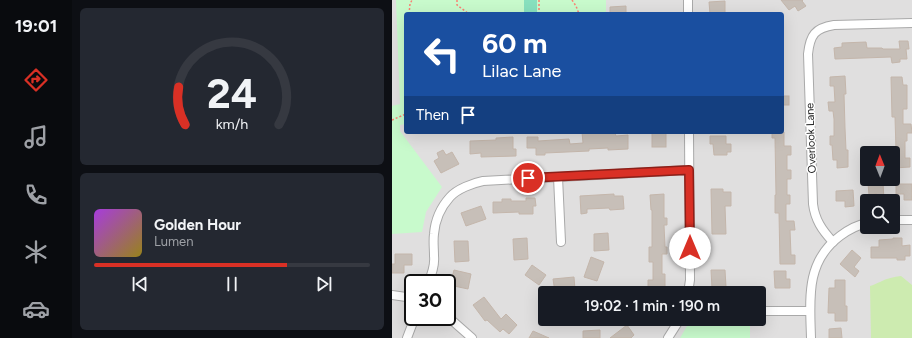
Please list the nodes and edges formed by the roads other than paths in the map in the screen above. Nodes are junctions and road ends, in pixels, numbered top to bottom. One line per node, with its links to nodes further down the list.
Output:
1 (688, 0): 2 (street)
2 (688, 12)
3 (912, 23): 11 (street, Overlook Lane)
4 (689, 134): 5 (street)
5 (689, 170): 6 (street); 13 (street)
6 (558, 177): 10 (street); 12 (street)
7 (900, 220): 8 (street)
8 (912, 220)
9 (860, 225): 11 (street)
10 (561, 242)
11 (832, 242): 17 (street)
12 (432, 274)
13 (689, 286)
14 (392, 295): 15 (street)
15 (404, 297)
16 (766, 311): 17 (street)
17 (810, 311): 24 (street)
18 (456, 324): 22 (street)
19 (412, 326): 21 (street)
20 (676, 326): 23 (street)
21 (407, 338)
22 (472, 338)
23 (668, 338)
24 (811, 338)

